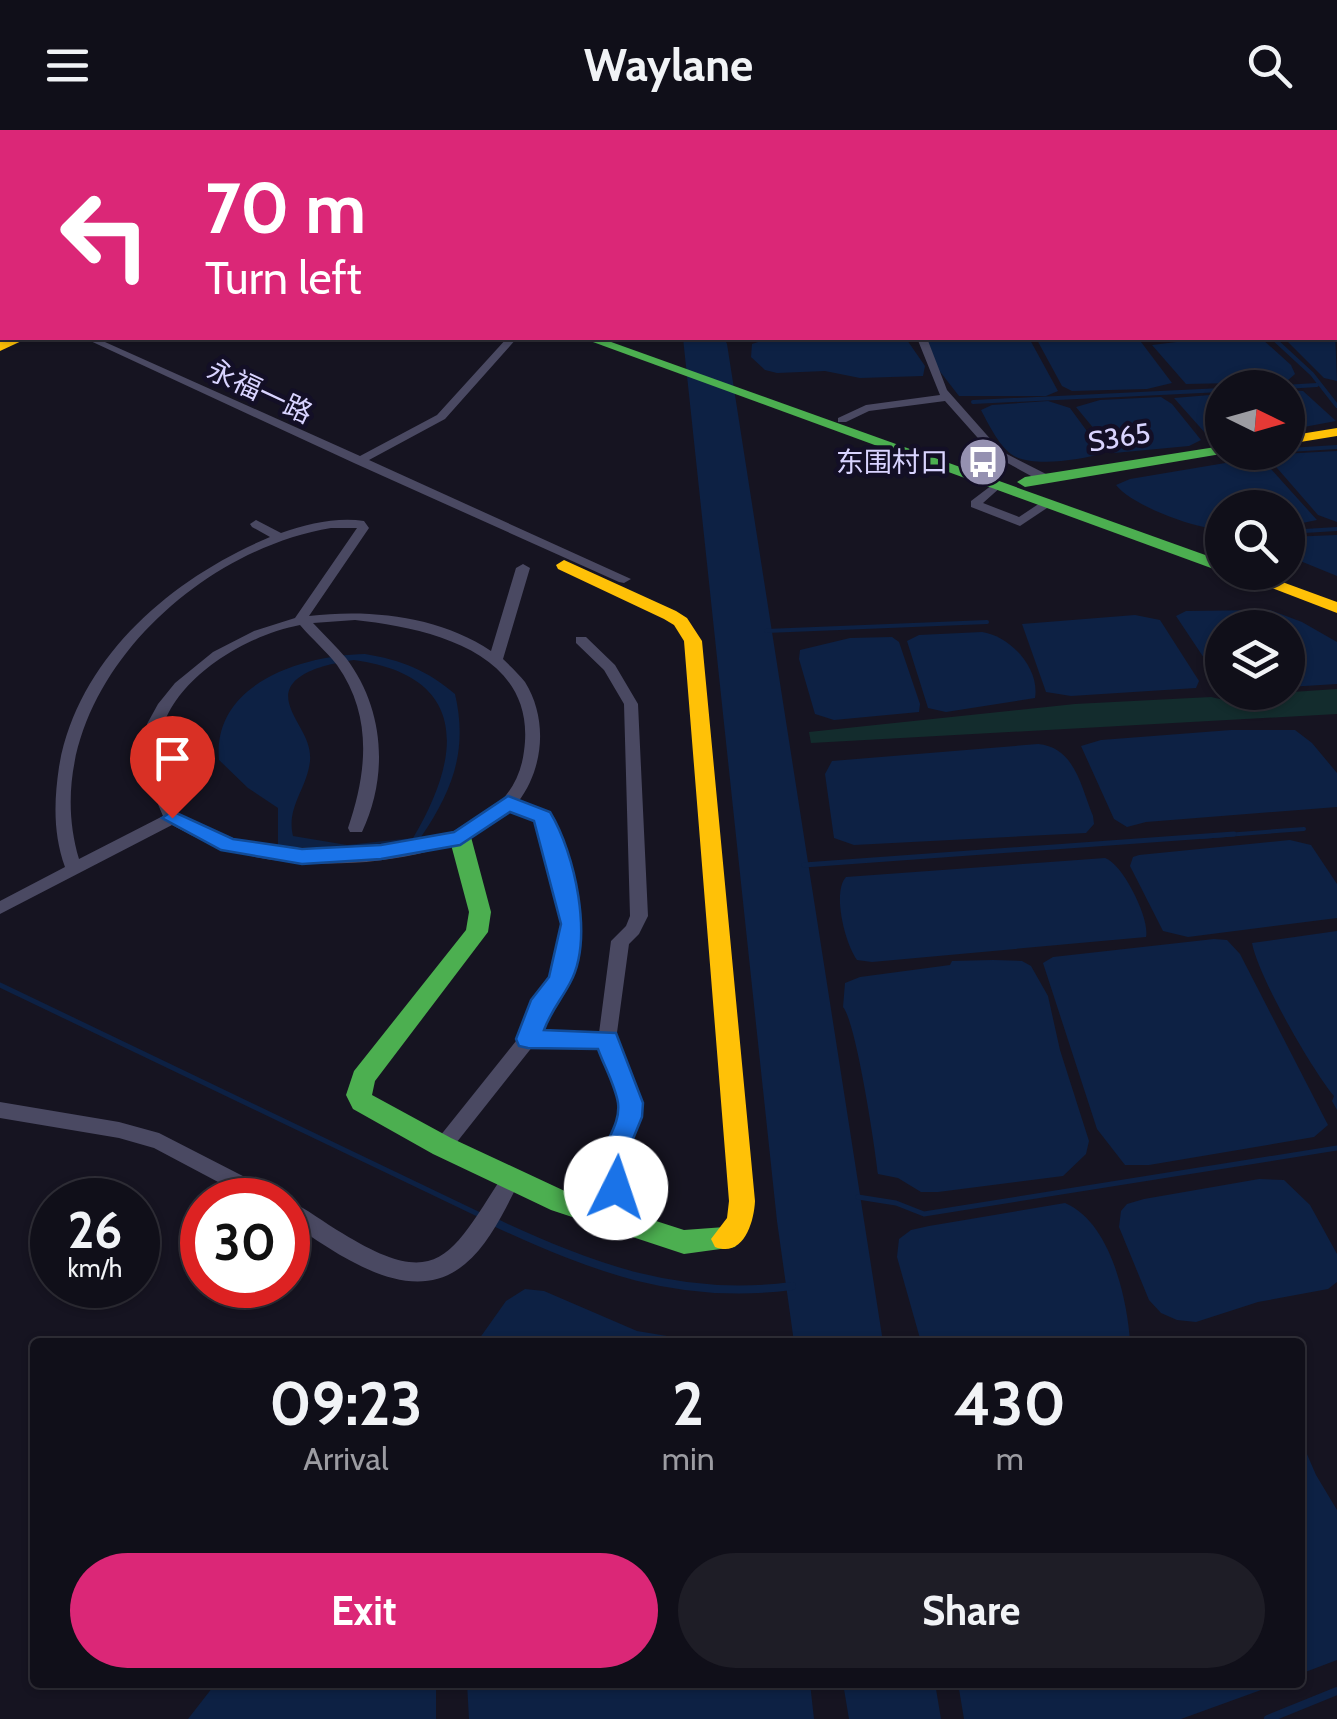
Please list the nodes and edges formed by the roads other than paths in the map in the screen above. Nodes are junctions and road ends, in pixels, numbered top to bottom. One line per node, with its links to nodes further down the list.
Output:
1 (510, 340): 11 (street)
2 (595, 340): 5 (street)
3 (923, 340): 6 (street)
4 (108, 341): 11 (street, 永福一路)
5 (756, 396): 7 (street); 12 (street)
6 (948, 397): 7 (street); 12 (street)
7 (842, 420): 12 (street)
8 (1337, 432): 9 (street)
9 (1305, 437)
10 (1205, 453): 12 (street, S365)
11 (358, 461): 20 (street, 永福一路)
12 (1020, 485): 13 (street); 13 (street); 16 (street)
13 (1047, 504): 17 (street)
14 (256, 524): 15 (street)
15 (279, 538): 25 (street); 32 (street)
16 (1205, 546)
17 (1205, 561)
18 (564, 565): 43 (street)
19 (523, 568): 27 (street)
20 (624, 579)
21 (1305, 581): 23 (street)
22 (1288, 590): 24 (street)
23 (1337, 593)
24 (1337, 608)
25 (304, 621): 27 (street); 29 (street); 30 (street)
26 (581, 640): 35 (street)
27 (496, 659): 28 (street)
28 (508, 803): 31 (street); 34 (street)
29 (172, 818): 31 (street); 32 (street)
30 (356, 828)
31 (460, 838): 37 (street)
32 (75, 870): 33 (street)
33 (0, 908)
34 (528, 1039): 35 (street); 37 (street)
35 (607, 1040): 39 (street)
36 (0, 1110): 38 (street)
37 (442, 1146): 41 (street)
38 (229, 1178)
39 (615, 1180): 41 (street); 43 (street)
40 (507, 1186): 42 (street)
41 (567, 1204): 43 (street)
42 (310, 1223)
43 (658, 1235)

